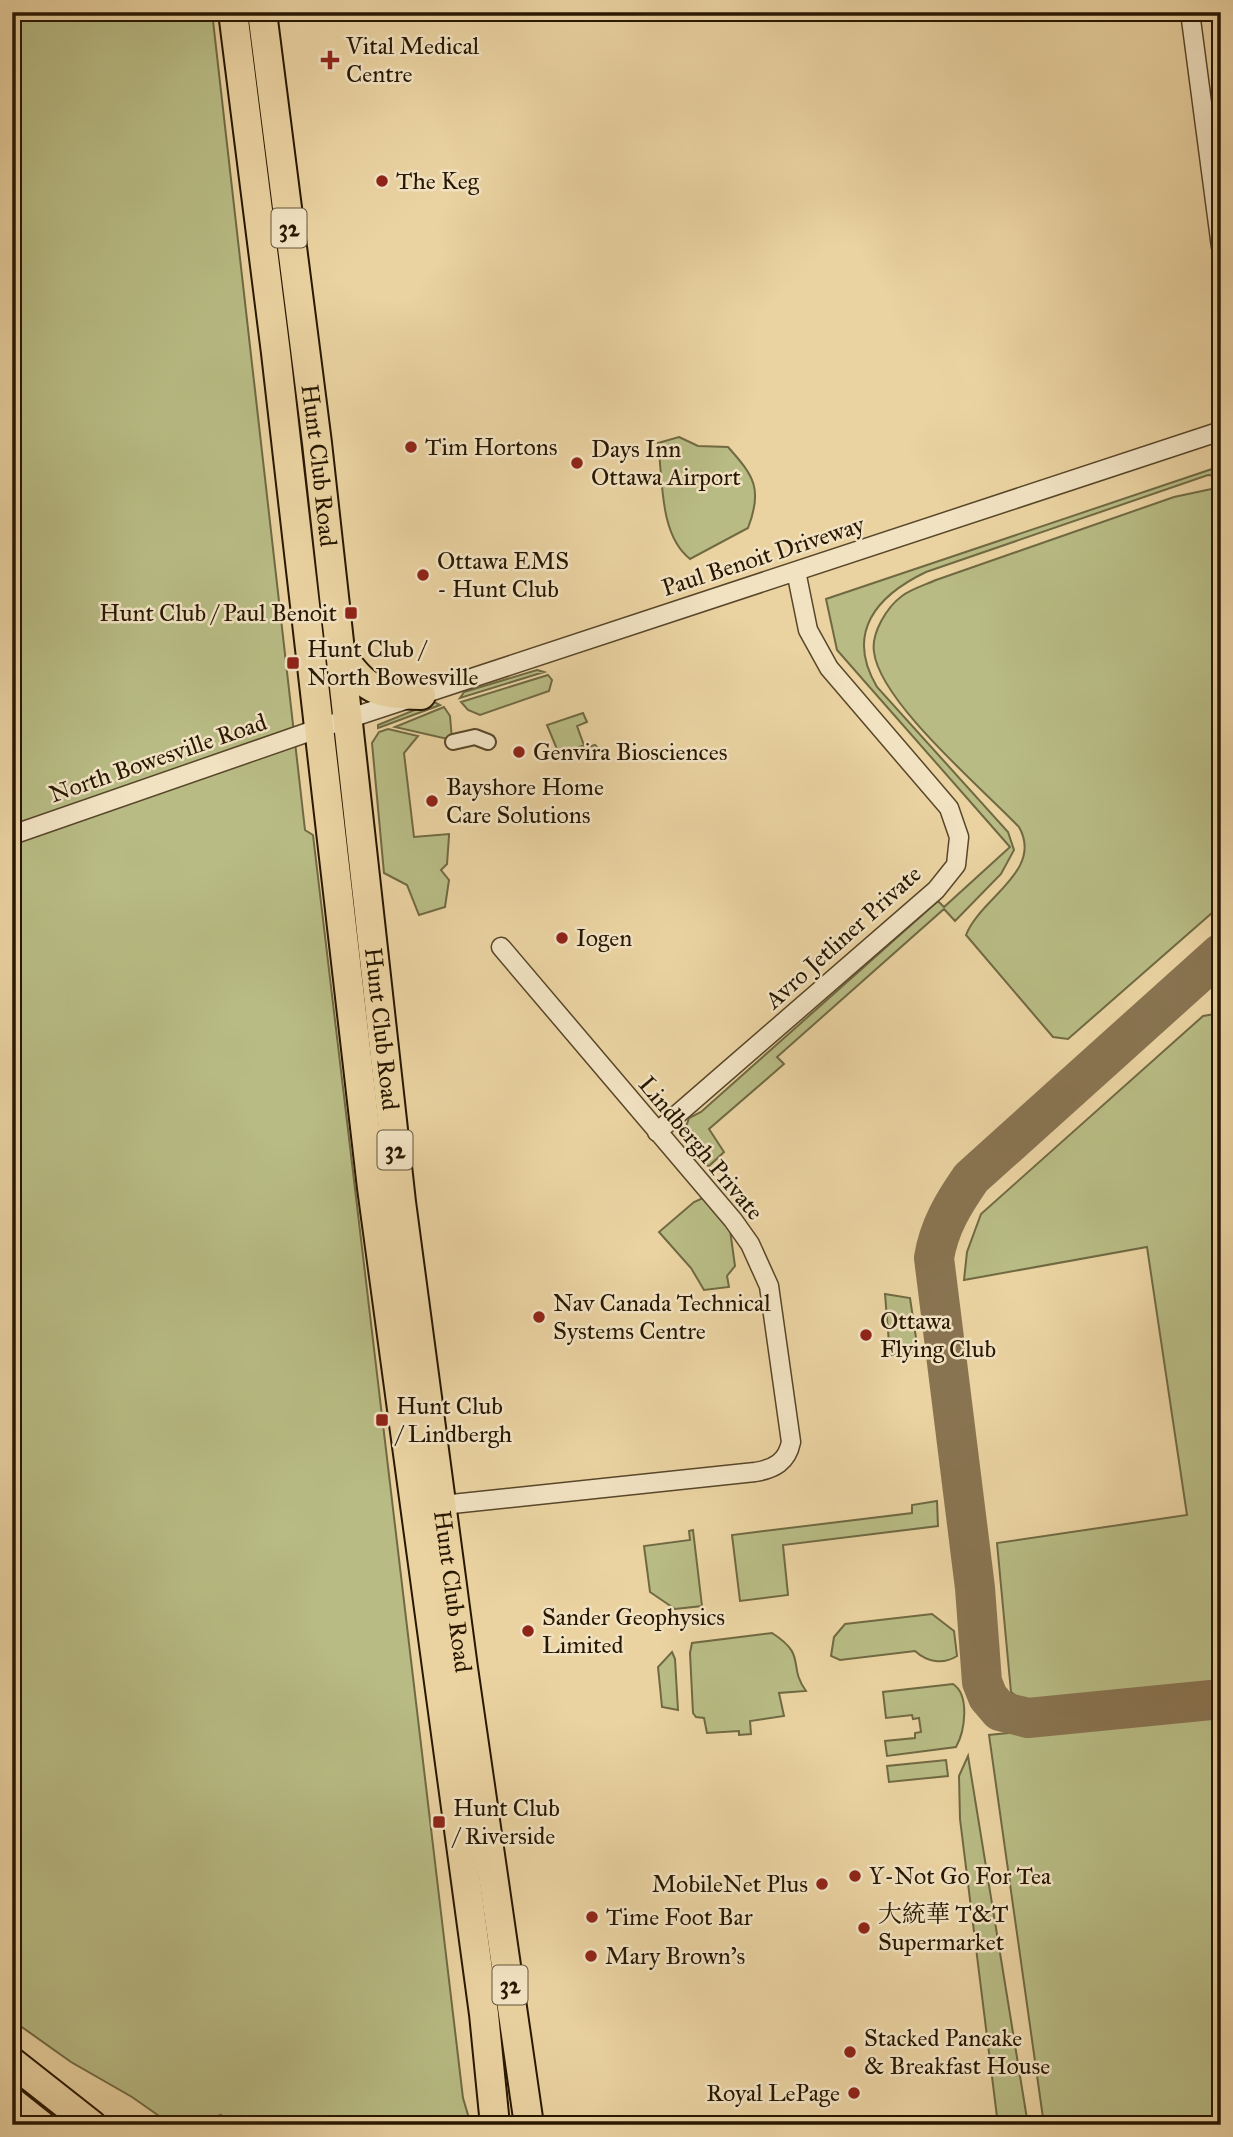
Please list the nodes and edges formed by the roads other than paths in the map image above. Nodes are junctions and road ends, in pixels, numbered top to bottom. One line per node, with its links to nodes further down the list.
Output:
1 (233, 12): 9 (main road, Hunt Club Road / 32)
2 (262, 12): 7 (main road, Hunt Club Road / 32)
3 (1190, 12): 4 (street)
4 (1221, 247)
5 (1221, 431): 6 (street, Paul Benoit Driveway)
6 (796, 571): 8 (street, Paul Benoit Driveway); 14 (street, Avro Jetliner Private)
7 (340, 653): 8 (main road); 9 (main road, Hunt Club Road / 32)
8 (421, 695): 9 (street, Paul Benoit Driveway)
9 (333, 724): 12 (street, North Bowesville Road); 15 (main road, Hunt Club Road / 32); 16 (main road, Hunt Club Road / 32)
10 (459, 737): 11 (street)
11 (488, 742)
12 (12, 835)
13 (501, 947): 14 (street, Lindbergh Private)
14 (657, 1132): 15 (street, Lindbergh Private)
15 (442, 1505): 16 (street, Lindbergh Private); 17 (main road, Hunt Club Road / 32)
16 (414, 1508): 17 (main road, Hunt Club Road / 32)
17 (474, 1848): 22 (main road, Hunt Club Road / 32); 23 (main road, Hunt Club Road / 32)
18 (12, 2062): 21 (main road)
19 (12, 2102): 20 (main road)
20 (41, 2125)
21 (92, 2125)
22 (495, 2125)
23 (529, 2125)

